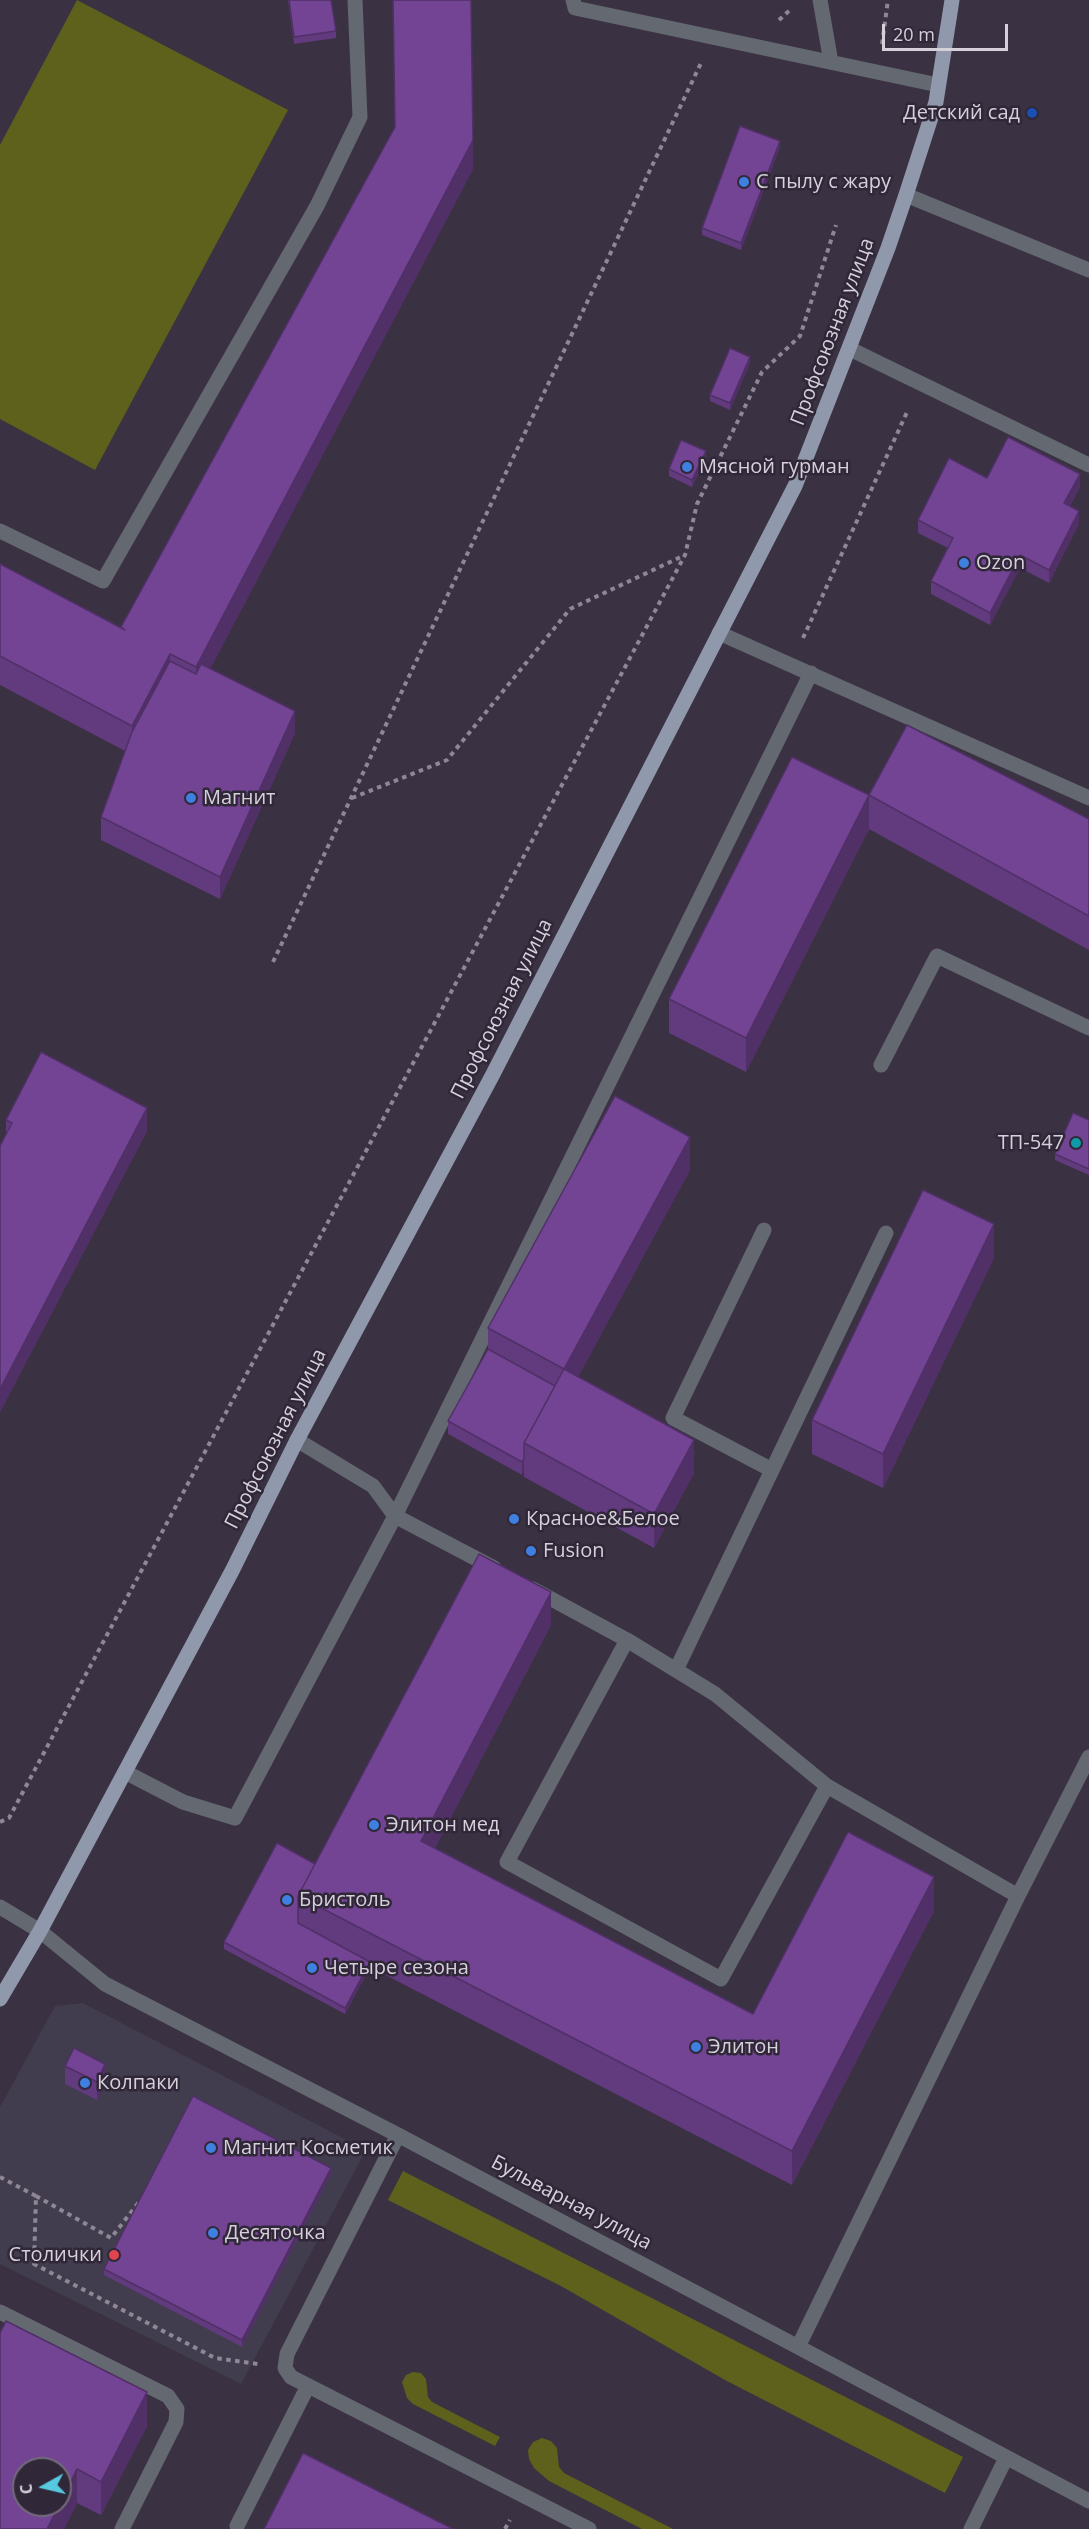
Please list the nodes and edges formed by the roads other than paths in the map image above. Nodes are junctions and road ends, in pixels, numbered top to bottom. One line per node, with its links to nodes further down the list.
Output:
1 (355, 0): 11 (street)
2 (573, 0): 5 (street)
3 (820, 0): 5 (street)
4 (952, 0): 6 (main road, Профсоюзная улица)
5 (831, 62): 6 (street)
6 (938, 85): 7 (main road, Профсоюзная улица)
7 (906, 195): 8 (street); 9 (main road, Профсоюзная улица)
8 (1089, 270)
9 (850, 349): 10 (street); 12 (main road, Профсоюзная улица)
10 (1089, 465)
11 (0, 531)
12 (719, 633): 13 (street); 19 (main road, Профсоюзная улица)
13 (811, 673): 14 (street); 21 (street)
14 (1089, 798)
15 (1089, 1028): 16 (street)
16 (881, 1065)
17 (764, 1230): 20 (street)
18 (886, 1233): 20 (street)
19 (297, 1440): 21 (street); 25 (main road, Профсоюзная улица)
20 (772, 1470): 23 (street)
21 (395, 1516): 22 (street); 25 (street)
22 (627, 1640): 23 (street); 26 (street)
23 (676, 1670): 26 (street)
24 (1089, 1757): 27 (street)
25 (125, 1772): 29 (main road, Профсоюзная улица)
26 (827, 1786): 27 (street)
27 (1018, 1896): 33 (street)
28 (0, 1907): 29 (street, Бульварная улица)
29 (40, 1931): 30 (main road, Профсоюзная улица); 31 (street, Бульварная улица)
30 (0, 1999)
31 (398, 2135): 33 (street, Бульварная улица); 34 (street)
32 (0, 2312): 38 (street)
33 (798, 2347): 35 (street, Бульварная улица)
34 (308, 2386): 37 (street); 39 (street)
35 (1006, 2458): 36 (street, Бульварная улица); 40 (street)
36 (1089, 2501)
37 (237, 2526)
38 (122, 2529)
39 (589, 2529)
40 (970, 2529)

